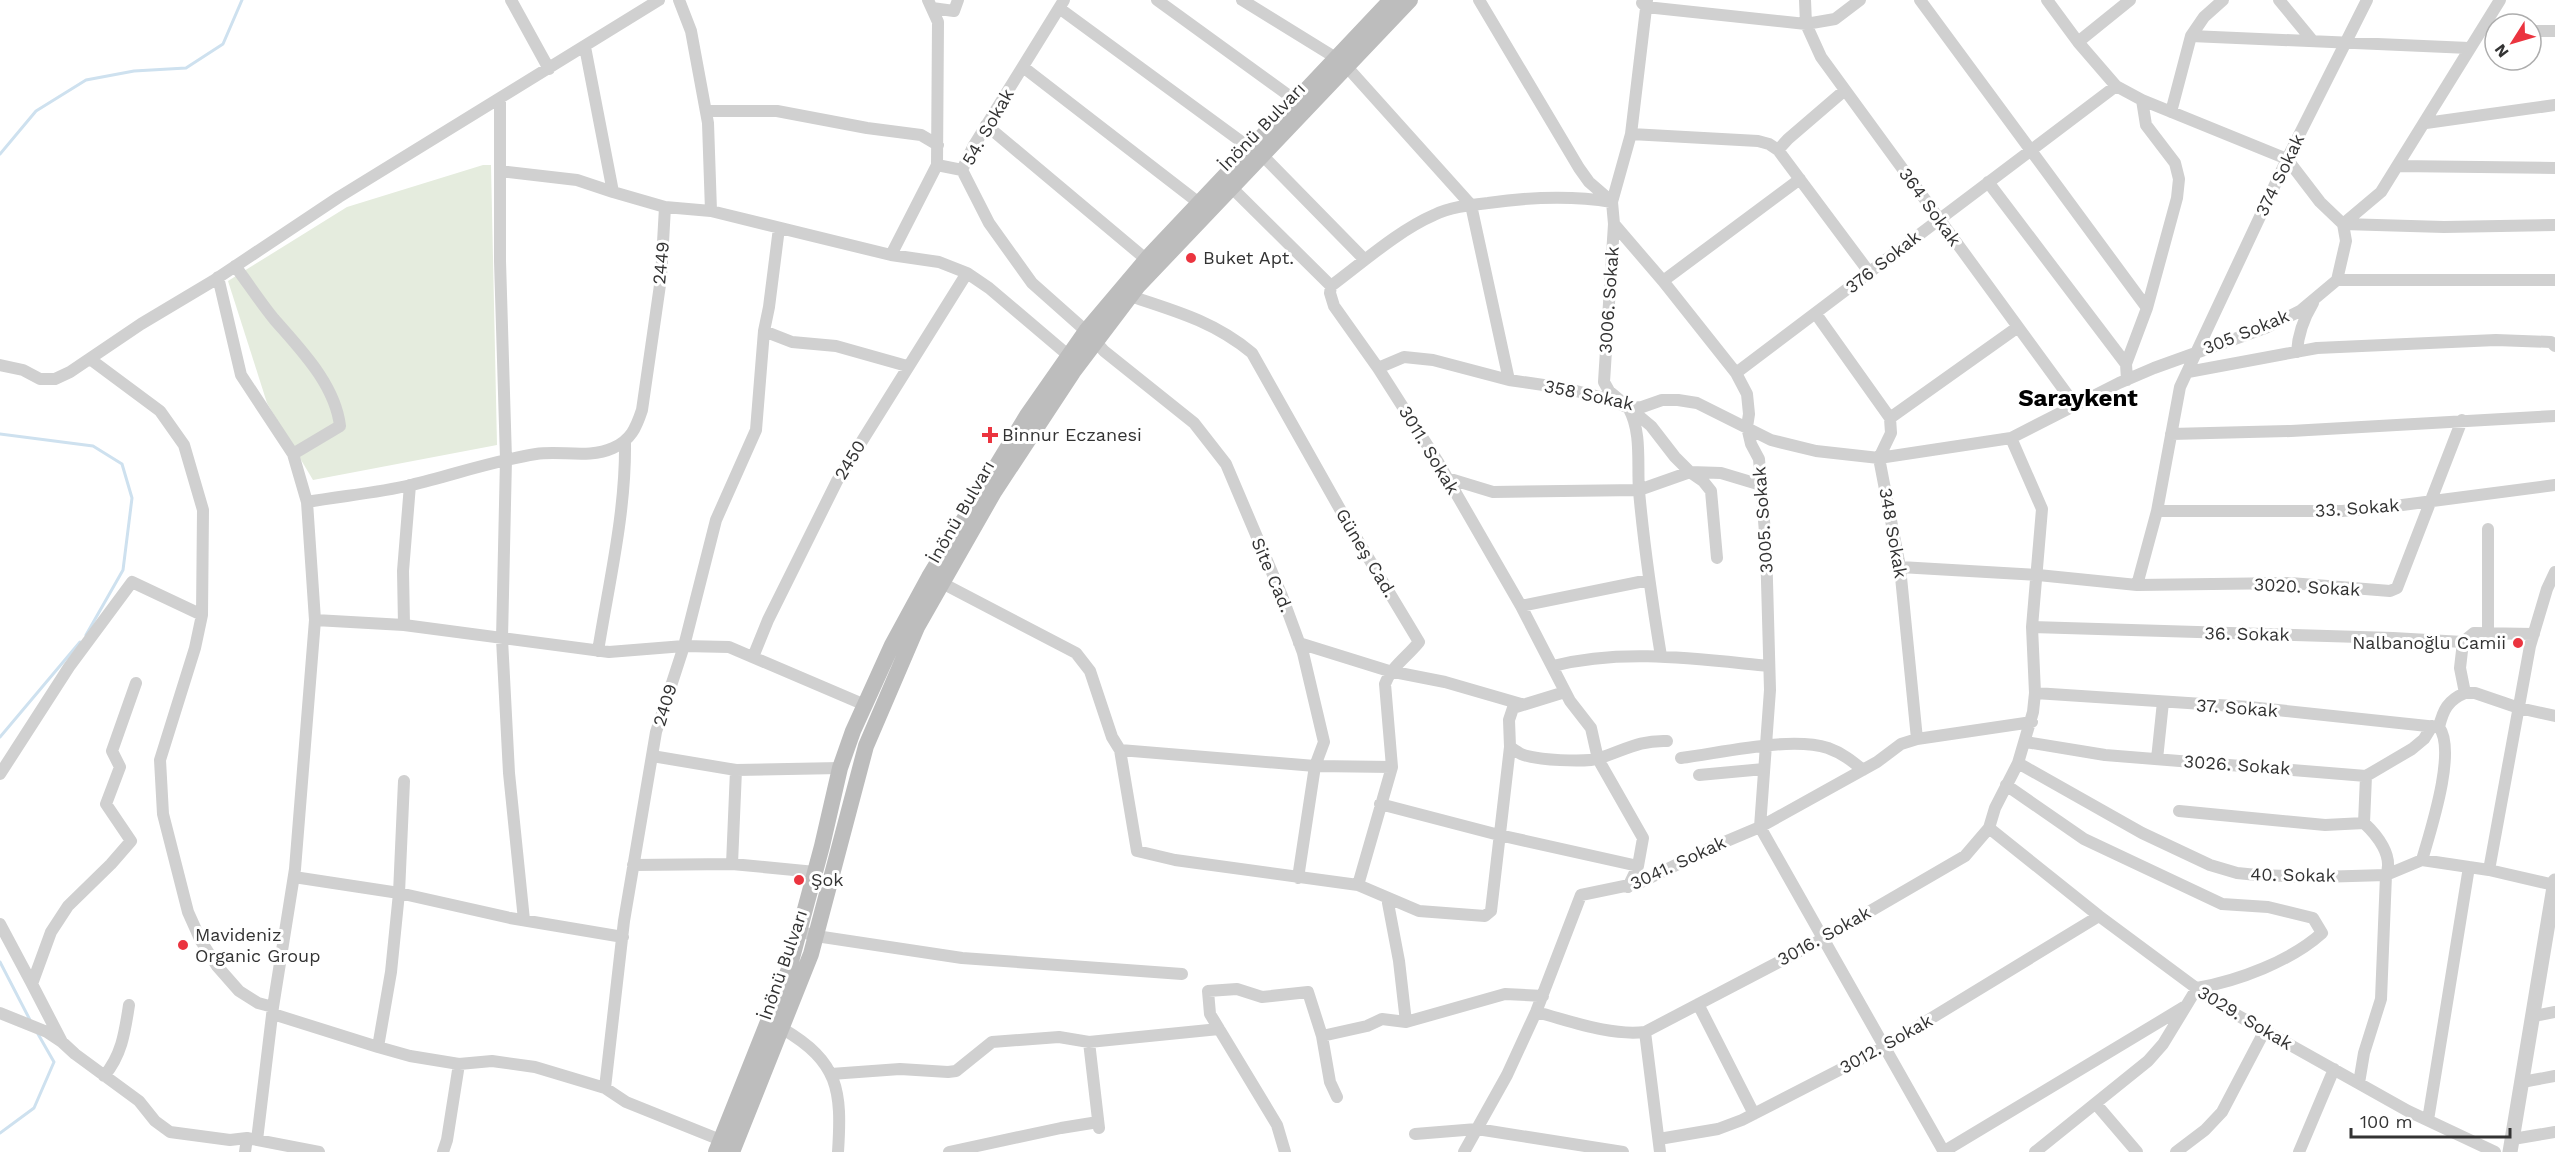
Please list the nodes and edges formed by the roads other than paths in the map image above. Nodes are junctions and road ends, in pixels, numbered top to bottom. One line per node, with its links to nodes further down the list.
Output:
1 (511, 0): 32 (street)
2 (679, 0): 39 (street)
3 (958, 0): 20 (street)
4 (1157, 0): 36 (street)
5 (1242, 0): 30 (street)
6 (1410, 0): 30 (main road, İnönü Bulvarı)
7 (1479, 0): 58 (street)
8 (1804, 0): 22 (street, 364 Sokak)
9 (1860, 0): 22 (street)
10 (1920, 0): 47 (street)
11 (2047, 0): 27 (street)
12 (2130, 0): 27 (street)
13 (2223, 0): 24 (street)
14 (2279, 0): 25 (street)
15 (2367, 0): 26 (street, 374 Sokak)
16 (2500, 0): 23 (street)
17 (655, 1): 28 (street)
18 (1387, 1): 30 (main road)
19 (1644, 2): 22 (street); 43 (street, 3006. Sokak)
20 (930, 4): 44 (street)
21 (1062, 4): 31 (street, 54. Sokak); 46 (street)
22 (1806, 24): 34 (street, 364 Sokak)
23 (2481, 31): 29 (street)
24 (2191, 36): 25 (street); 40 (street)
25 (2312, 40): 26 (street)
26 (2346, 41): 29 (street); 48 (street, 374 Sokak)
27 (2078, 42): 33 (street)
28 (585, 46): 32 (street); 57 (street)
29 (2469, 48): 41 (street)
30 (1342, 62): 36 (main road); 46 (main road, İnönü Bulvarı); 60 (street)
31 (1023, 67): 42 (street, 54. Sokak); 59 (street)
32 (549, 69): 35 (street)
33 (2116, 86): 37 (street); 47 (street, 376 Sokak)
34 (1845, 90): 45 (street); 63 (street, 364 Sokak)
35 (500, 100): 53 (street); 71 (street)
36 (1295, 100): 46 (main road)
37 (2142, 100): 40 (street); 81 (street)
38 (2555, 105): 41 (street)
39 (706, 111): 44 (street); 62 (street)
40 (2171, 112): 48 (street)
41 (2426, 123): 50 (street)
42 (987, 125): 52 (street, 54. Sokak); 70 (street)
43 (1631, 134): 45 (street); 58 (street, 3006. Sokak)
44 (938, 145): 49 (street)
45 (1778, 150): 54 (street)
46 (1256, 152): 56 (main road, İnönü Bulvarı); 59 (main road); 69 (street)
47 (2032, 152): 55 (street, 376 Sokak); 81 (street)
48 (2287, 159): 65 (street); 87 (street, 374 Sokak)
49 (937, 165): 52 (street); 68 (street)
50 (2397, 166): 51 (street); 65 (street)
51 (2555, 168)
52 (962, 170): 85 (street, 54. Sokak)
53 (500, 171): 57 (street); 110 (street)
54 (1800, 179): 72 (street); 77 (street)
55 (1988, 182): 63 (street, 376 Sokak); 91 (street)
56 (1231, 187): 78 (street); 80 (main road, İnönü Bulvarı)
57 (613, 192): 61 (street)
58 (1612, 202): 60 (street); 64 (street, 3006. Sokak)
59 (1199, 203): 70 (main road)
60 (1471, 205): 69 (street); 97 (street)
61 (666, 207): 62 (street); 107 (street, 2449)
62 (711, 211): 67 (street)
63 (1939, 219): 72 (street, 376 Sokak); 83 (street, 364 Sokak)
64 (1614, 224): 77 (street, 3005. Sokak); 100 (street, 3006. Sokak)
65 (2343, 224): 66 (street); 75 (street)
66 (2555, 225)
67 (779, 228): 68 (street); 84 (street, 2409)
68 (891, 255): 73 (street)
69 (1364, 259): 78 (street)
70 (1147, 260): 85 (main road)
71 (235, 266): 74 (street); 108 (street)
72 (1869, 272): 82 (street, 376 Sokak)
73 (967, 273): 90 (street); 93 (street, 2450)
74 (218, 277): 89 (street); 108 (street)
75 (2337, 280): 76 (street); 79 (street, 305 Sokak)
76 (2555, 280)
77 (1663, 281): 96 (street, 3005. Sokak)
78 (1331, 286): 94 (street, 3011. Sokak)
79 (2318, 294): 87 (street, 305 Sokak); 88 (street)
80 (1130, 296): 85 (main road, İnönü Bulvarı); 144 (street, Güneş Cad.)
81 (2147, 308): 91 (street)
82 (1816, 314): 96 (street, 376 Sokak); 102 (street)
83 (2018, 327): 99 (street, 364 Sokak); 102 (street)
84 (764, 331): 93 (street); 138 (street, 2409)
85 (1091, 337): 90 (main road, İnönü Bulvarı); 137 (street, Site Cad.)
86 (2555, 346): 88 (street)
87 (2198, 352): 95 (street, 374 Sokak); 98 (street, 305 Sokak)
88 (2297, 352): 95 (street)
89 (90, 359): 92 (street); 129 (street)
90 (1074, 361): 126 (main road, İnönü Bulvarı); 151 (main road, İnönü Bulvarı)
91 (2126, 364): 98 (street)
92 (0, 365)
93 (907, 366): 141 (street, 2450)
94 (1378, 368): 97 (street, 358 Sokak); 112 (street, 3011. Sokak)
95 (2187, 372): 105 (street, 374 Sokak)
96 (1736, 373): 104 (street, 3005. Sokak)
97 (1509, 380): 100 (street, 358 Sokak)
98 (2127, 380): 99 (street, 305 Sokak)
99 (2075, 405): 106 (street, 305 Sokak)
100 (1629, 408): 104 (street, 358 Sokak); 111 (street, 3006. Sokak); 116 (street)
101 (2555, 416): 103 (street)
102 (1890, 418): 109 (street)
103 (2462, 420): 105 (street); 117 (street, 3020. Sokak)
104 (1747, 427): 109 (street, 358 Sokak); 114 (street, 3005. Sokak)
105 (2171, 434): 119 (street, 374 Sokak)
106 (2011, 438): 109 (street); 124 (street, 3016. Sokak)
107 (625, 442): 110 (street); 139 (street)
108 (293, 454): 118 (street)
109 (1880, 458): 122 (street, 348 Sokak)
110 (506, 459): 113 (street); 135 (street)
111 (1690, 472): 114 (street); 116 (street); 121 (street, 3006. Sokak)
112 (1447, 478): 116 (street); 128 (street, 3011. Sokak)
113 (410, 485): 118 (street); 131 (street)
114 (1761, 485): 143 (street, 3005. Sokak)
115 (2555, 485): 117 (street, 33. Sokak)
116 (1639, 490): 125 (street)
117 (2429, 501): 119 (street, 33. Sokak); 127 (street, 3020. Sokak)
118 (307, 502): 130 (street)
119 (2157, 511): 127 (street, 374 Sokak)
120 (2488, 529): 133 (street)
121 (1717, 558)
122 (1900, 567): 124 (street, 3020. Sokak); 156 (street, 348 Sokak)
123 (2555, 572): 134 (street)
124 (2038, 575): 127 (street, 3020. Sokak); 132 (street, 3016. Sokak)
125 (1649, 580): 128 (street); 140 (street)
126 (942, 583): 161 (street); 204 (main road, İnönü Bulvarı)
127 (2137, 585)
128 (1521, 606): 142 (street, 3011. Sokak)
129 (202, 615): 173 (street); 214 (street)
130 (315, 620): 131 (street); 192 (street)
131 (404, 625): 135 (street)
132 (2032, 627): 136 (street, 36. Sokak); 147 (street, 3016. Sokak)
133 (2488, 632): 134 (street); 136 (street)
134 (2534, 634): 152 (street)
135 (502, 639): 139 (street); 201 (street)
136 (2463, 642): 148 (street)
137 (1299, 643): 144 (street); 167 (street, Site Cad.)
138 (684, 646): 139 (street); 141 (street); 162 (street, 2409)
139 (598, 651)
140 (1662, 656): 142 (street); 143 (street)
141 (753, 657): 151 (street)
142 (1553, 666): 146 (street, 3011. Sokak)
143 (1769, 666): 160 (street, 3005. Sokak)
144 (1389, 672): 150 (street); 168 (street)
145 (136, 683): 208 (street)
146 (1565, 692): 150 (street); 164 (street, 3011. Sokak)
147 (2035, 693): 149 (street, 37. Sokak); 154 (street, 3016. Sokak)
148 (2465, 693): 152 (street); 155 (street)
149 (2163, 702): 155 (street, 37. Sokak); 165 (street)
150 (1521, 704): 159 (street)
151 (865, 705): 169 (main road, İnönü Bulvarı)
152 (2519, 708): 153 (street); 189 (street)
153 (2555, 716)
154 (2032, 722): 156 (street, 3041. Sokak); 158 (street, 3016. Sokak)
155 (2436, 727): 175 (street); 184 (street)
156 (1917, 739): 172 (street, 3041. Sokak)
157 (1667, 741): 164 (street)
158 (2026, 742): 165 (street, 3026. Sokak); 166 (street, 3016. Sokak)
159 (1510, 747): 164 (street); 183 (street)
160 (1766, 747): 163 (street); 170 (street, 3005. Sokak); 172 (street)
161 (1120, 750): 167 (street); 193 (street)
162 (652, 756): 171 (street); 186 (street, 2409)
163 (1681, 758)
164 (1598, 759): 187 (street, 3011. Sokak)
165 (2157, 759): 175 (street, 3026. Sokak)
166 (2018, 763): 177 (street, 3016. Sokak); 191 (street, 40. Sokak)
167 (1315, 766): 168 (street); 193 (street, Site Cad.)
168 (1392, 767): 178 (street)
169 (840, 768): 171 (street); 190 (main road, İnönü Bulvarı)
170 (1764, 769): 174 (street); 181 (street, 3005. Sokak)
171 (736, 770): 185 (street)
172 (1863, 770): 181 (street, 3041. Sokak)
173 (0, 774)
174 (1699, 775)
175 (2366, 776): 180 (street)
176 (404, 781): 197 (street)
177 (2006, 785): 182 (street, 3016. Sokak); 209 (street)
178 (1380, 804): 183 (street); 195 (street)
179 (2179, 811): 180 (street)
180 (2364, 823): 191 (street)
181 (1760, 827): 196 (street, 3041. Sokak); 206 (street)
182 (1989, 828): 200 (street, 3029. Sokak); 206 (street, 3016. Sokak)
183 (1500, 835): 187 (street); 198 (street)
184 (2422, 860): 188 (street); 191 (street, 40. Sokak)
185 (732, 864): 186 (street); 190 (street)
186 (633, 865): 205 (street, 2409)
187 (1638, 866): 196 (street, 3011. Sokak)
188 (2469, 867): 189 (street); 240 (street)
189 (2489, 870): 194 (street)
190 (815, 872): 203 (main road, İnönü Bulvarı)
191 (2386, 875): 235 (street)
192 (294, 877): 197 (street); 214 (street)
193 (1298, 878): 195 (street)
194 (2554, 883): 199 (street)
195 (1358, 885): 198 (street)
196 (1628, 887): 210 (street, 3041. Sokak)
197 (399, 893): 201 (street); 227 (street)
198 (1390, 899): 219 (street)
199 (2552, 915): 218 (street)
200 (2099, 916): 209 (street, 3029. Sokak); 228 (street, 3012. Sokak)
201 (524, 920): 205 (street)
202 (0, 924): 208 (street)
203 (799, 931): 204 (street); 247 (main road, İnönü Bulvarı)
204 (816, 936): 207 (street); 220 (main road, İnönü Bulvarı)
205 (622, 937): 236 (street, 2409)
206 (1823, 938): 211 (street, 3016. Sokak); 228 (street)
207 (1182, 974)
208 (32, 984): 225 (street)
209 (2197, 988): 213 (street); 223 (street, 3029. Sokak)
210 (1543, 996): 215 (street, 3041. Sokak); 219 (street)
211 (1698, 1004): 222 (street, 3016. Sokak); 239 (street)
212 (129, 1005): 232 (street)
213 (2184, 1007): 238 (street); 256 (street)
214 (273, 1011): 227 (street); 244 (street)
215 (1536, 1012): 222 (street); 241 (street, 3041. Sokak)
216 (2555, 1012): 218 (street)
217 (0, 1013): 225 (street)
218 (2534, 1016): 234 (street)
219 (1406, 1022): 224 (street)
220 (783, 1029): 231 (street); 247 (main road, İnönü Bulvarı)
221 (1219, 1029): 224 (street); 226 (street); 253 (street)
222 (1645, 1032): 245 (street)
223 (2264, 1032): 230 (street, 3029. Sokak); 259 (street)
224 (1322, 1036): 237 (street)
225 (62, 1042): 232 (street)
226 (1089, 1042): 231 (street); 252 (street)
227 (378, 1047): 229 (street)
228 (1884, 1047): 239 (street, 3012. Sokak); 256 (street)
229 (459, 1064): 236 (street); 250 (street)
230 (2334, 1069): 235 (street, 3029. Sokak); 260 (street)
231 (831, 1074): 251 (street)
232 (104, 1076): 244 (street)
233 (2555, 1076): 234 (street)
234 (2522, 1082): 246 (street)
235 (2359, 1083): 240 (street, 3029. Sokak)
236 (605, 1088): 247 (street)
237 (1337, 1097)
238 (2096, 1104): 257 (street); 258 (street)
239 (1754, 1114): 245 (street, 3012. Sokak)
240 (2428, 1120): 261 (street, 3029. Sokak)
241 (1477, 1129): 243 (street); 254 (street, 3041. Sokak); 255 (street)
242 (2555, 1132): 246 (street)
243 (1415, 1134)
244 (252, 1139): 248 (street); 249 (street)
245 (1659, 1146)
246 (2512, 1146)
247 (726, 1148)
248 (245, 1152)
249 (320, 1152)
250 (443, 1152)
251 (838, 1152)
252 (949, 1152)
253 (1285, 1152)
254 (1464, 1152)
255 (1623, 1152)
256 (1944, 1152)
257 (2035, 1152)
258 (2137, 1152)
259 (2175, 1152)
260 (2299, 1152)
261 (2494, 1152)

